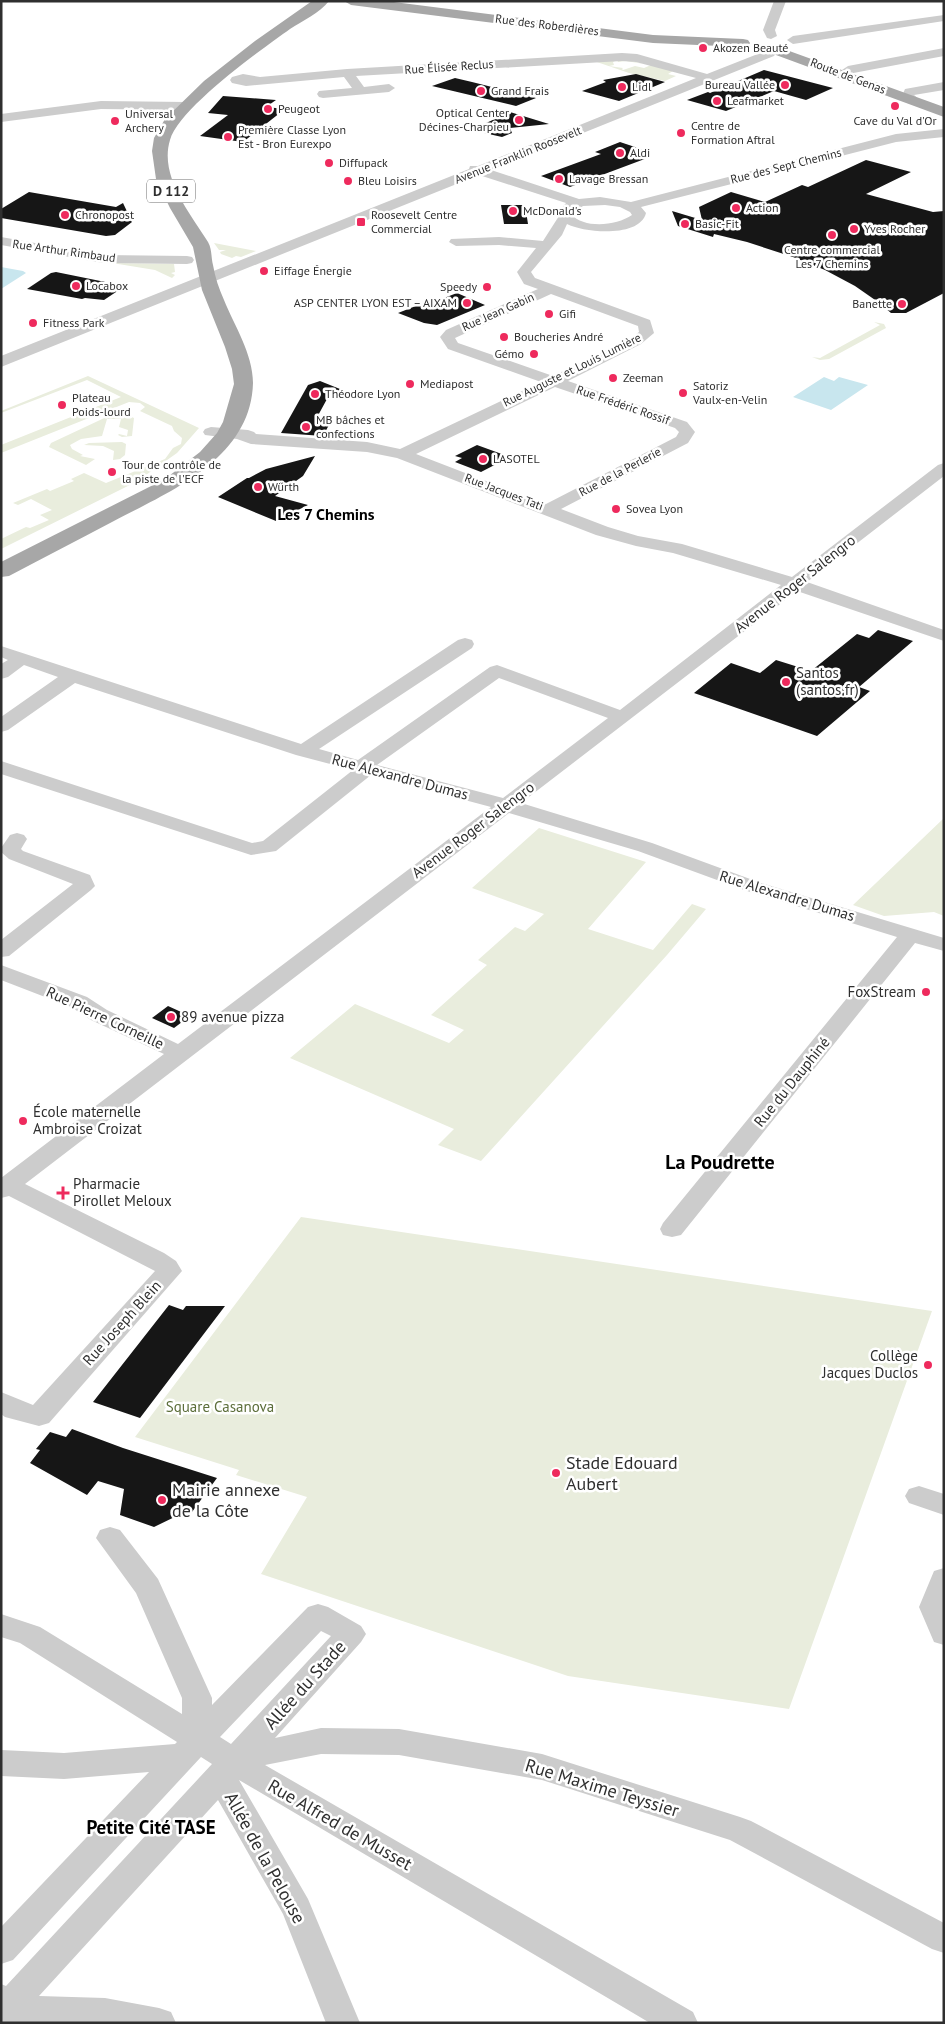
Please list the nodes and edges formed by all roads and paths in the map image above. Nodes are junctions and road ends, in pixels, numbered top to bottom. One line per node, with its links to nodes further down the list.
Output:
1 (303, 1): 23 (main road, D 112)
2 (322, 1): 23 (main road, D 112)
3 (351, 1): 7 (main road, Rue des Roberdières)
4 (780, 1): 6 (street)
5 (944, 18): 8 (street, Avenue Franklin Roosevelt)
6 (771, 36): 7 (main road); 8 (main road)
7 (747, 44): 8 (main road); 14 (street, Avenue Franklin Roosevelt)
8 (787, 48): 12 (main road, Route de Genas); 14 (street, Avenue Franklin Roosevelt); 20 (main road, Route de Genas)
9 (944, 52): 12 (street)
10 (664, 54): 11 (street, Rue Élisée Reclus)
11 (637, 58): 13 (street, Rue Élisée Reclus); 14 (street, Rue Élisée Reclus)
12 (848, 70): 20 (main road, Route de Genas)
13 (347, 73): 15 (street, Rue Élisée Reclus); 18 (street)
14 (703, 77): 27 (street, Avenue Franklin Roosevelt)
15 (261, 80)
16 (944, 86): 20 (street)
17 (389, 88): 18 (street)
18 (361, 91): 19 (street)
19 (323, 94)
20 (916, 99): 21 (main road, Route de Genas); 24 (main road, Route de Genas)
21 (944, 106)
22 (69, 109): 23 (street); 23 (street); 25 (street)
23 (176, 110): 36 (main road, D 112); 37 (main road, D 112)
24 (944, 111)
25 (1, 118)
26 (944, 133): 29 (street, Rue des Sept Chemins)
27 (472, 171): 28 (street); 30 (street); 37 (street, Avenue Franklin Roosevelt)
28 (579, 203): 29 (street); 30 (street)
29 (630, 206): 31 (street)
30 (566, 214): 31 (street); 32 (street, Rue Auguste et Louis Lumière)
31 (585, 226): 32 (street)
32 (557, 232): 35 (street, Rue Auguste et Louis Lumière)
33 (1, 241): 36 (street, Rue Arthur Rimbaud)
34 (456, 242): 35 (street)
35 (546, 246): 38 (street, Rue Auguste et Louis Lumière)
36 (187, 260): 37 (main road, D 112)
37 (201, 282): 40 (street, Avenue Franklin Roosevelt); 43 (main road); 43 (main road)
38 (550, 289): 39 (street, Rue Jean Gabin); 41 (street, Rue Auguste et Louis Lumière)
39 (447, 337): 41 (street, Rue Frédéric Rossif)
40 (1, 362)
41 (552, 381): 42 (street, Rue Frédéric Rossif); 44 (street, Rue Auguste et Louis Lumière)
42 (687, 432): 46 (street, Rue de la Perlerie)
43 (227, 434): 44 (street, Rue Jacques Tati); 47 (main road); 48 (main road)
44 (401, 454): 46 (street, Rue Jacques Tati)
45 (944, 468): 49 (street, Avenue Roger Salengro)
46 (549, 510): 49 (street, Rue Jacques Tati)
47 (1, 556)
48 (1, 571)
49 (795, 584): 50 (street, Rue Jacques Tati); 56 (street, Avenue Roger Salengro)
50 (943, 636)
51 (465, 644): 58 (street)
52 (1, 651): 53 (street, Rue Alexandre Dumas)
53 (21, 659): 54 (street); 55 (street, Rue Alexandre Dumas)
54 (1, 673)
55 (73, 676): 57 (street); 58 (street, Rue Alexandre Dumas)
56 (622, 717): 60 (street); 61 (street, Avenue Roger Salengro)
57 (1, 726)
58 (303, 751): 60 (street, Rue Alexandre Dumas)
59 (1, 767): 60 (street)
60 (364, 768): 61 (street, Rue Alexandre Dumas)
61 (505, 805): 63 (street, Rue Alexandre Dumas); 67 (street, Avenue Roger Salengro)
62 (17, 839): 65 (street)
63 (911, 934): 64 (street, Rue Alexandre Dumas); 69 (street, Rue du Dauphiné)
64 (944, 944)
65 (1, 951)
66 (1, 972): 67 (street, Rue Pierre Corneille)
67 (180, 1053): 68 (street, Avenue Roger Salengro)
68 (4, 1187): 70 (street, Rue Joseph Blein)
69 (672, 1229)
70 (1, 1402)
71 (110, 1538): 75 (street)
72 (944, 1579): 74 (street)
73 (1, 1625): 75 (street, Rue Alfred de Musset)
74 (944, 1634)
75 (191, 1748): 76 (street); 77 (street, Rue Alfred de Musset); 77 (street, Allée du Stade); 79 (street, Allée du Stade)
76 (1, 1763)
77 (228, 1770): 78 (street, Rue Maxime Teyssier); 80 (street, Allée du Stade); 82 (street, Allée de la Pelouse); 83 (street, Rue Alfred de Musset)
78 (944, 1939)
79 (1, 1950)
80 (5, 2006): 81 (street)
81 (159, 2023)
82 (343, 2023)
83 (681, 2023)

